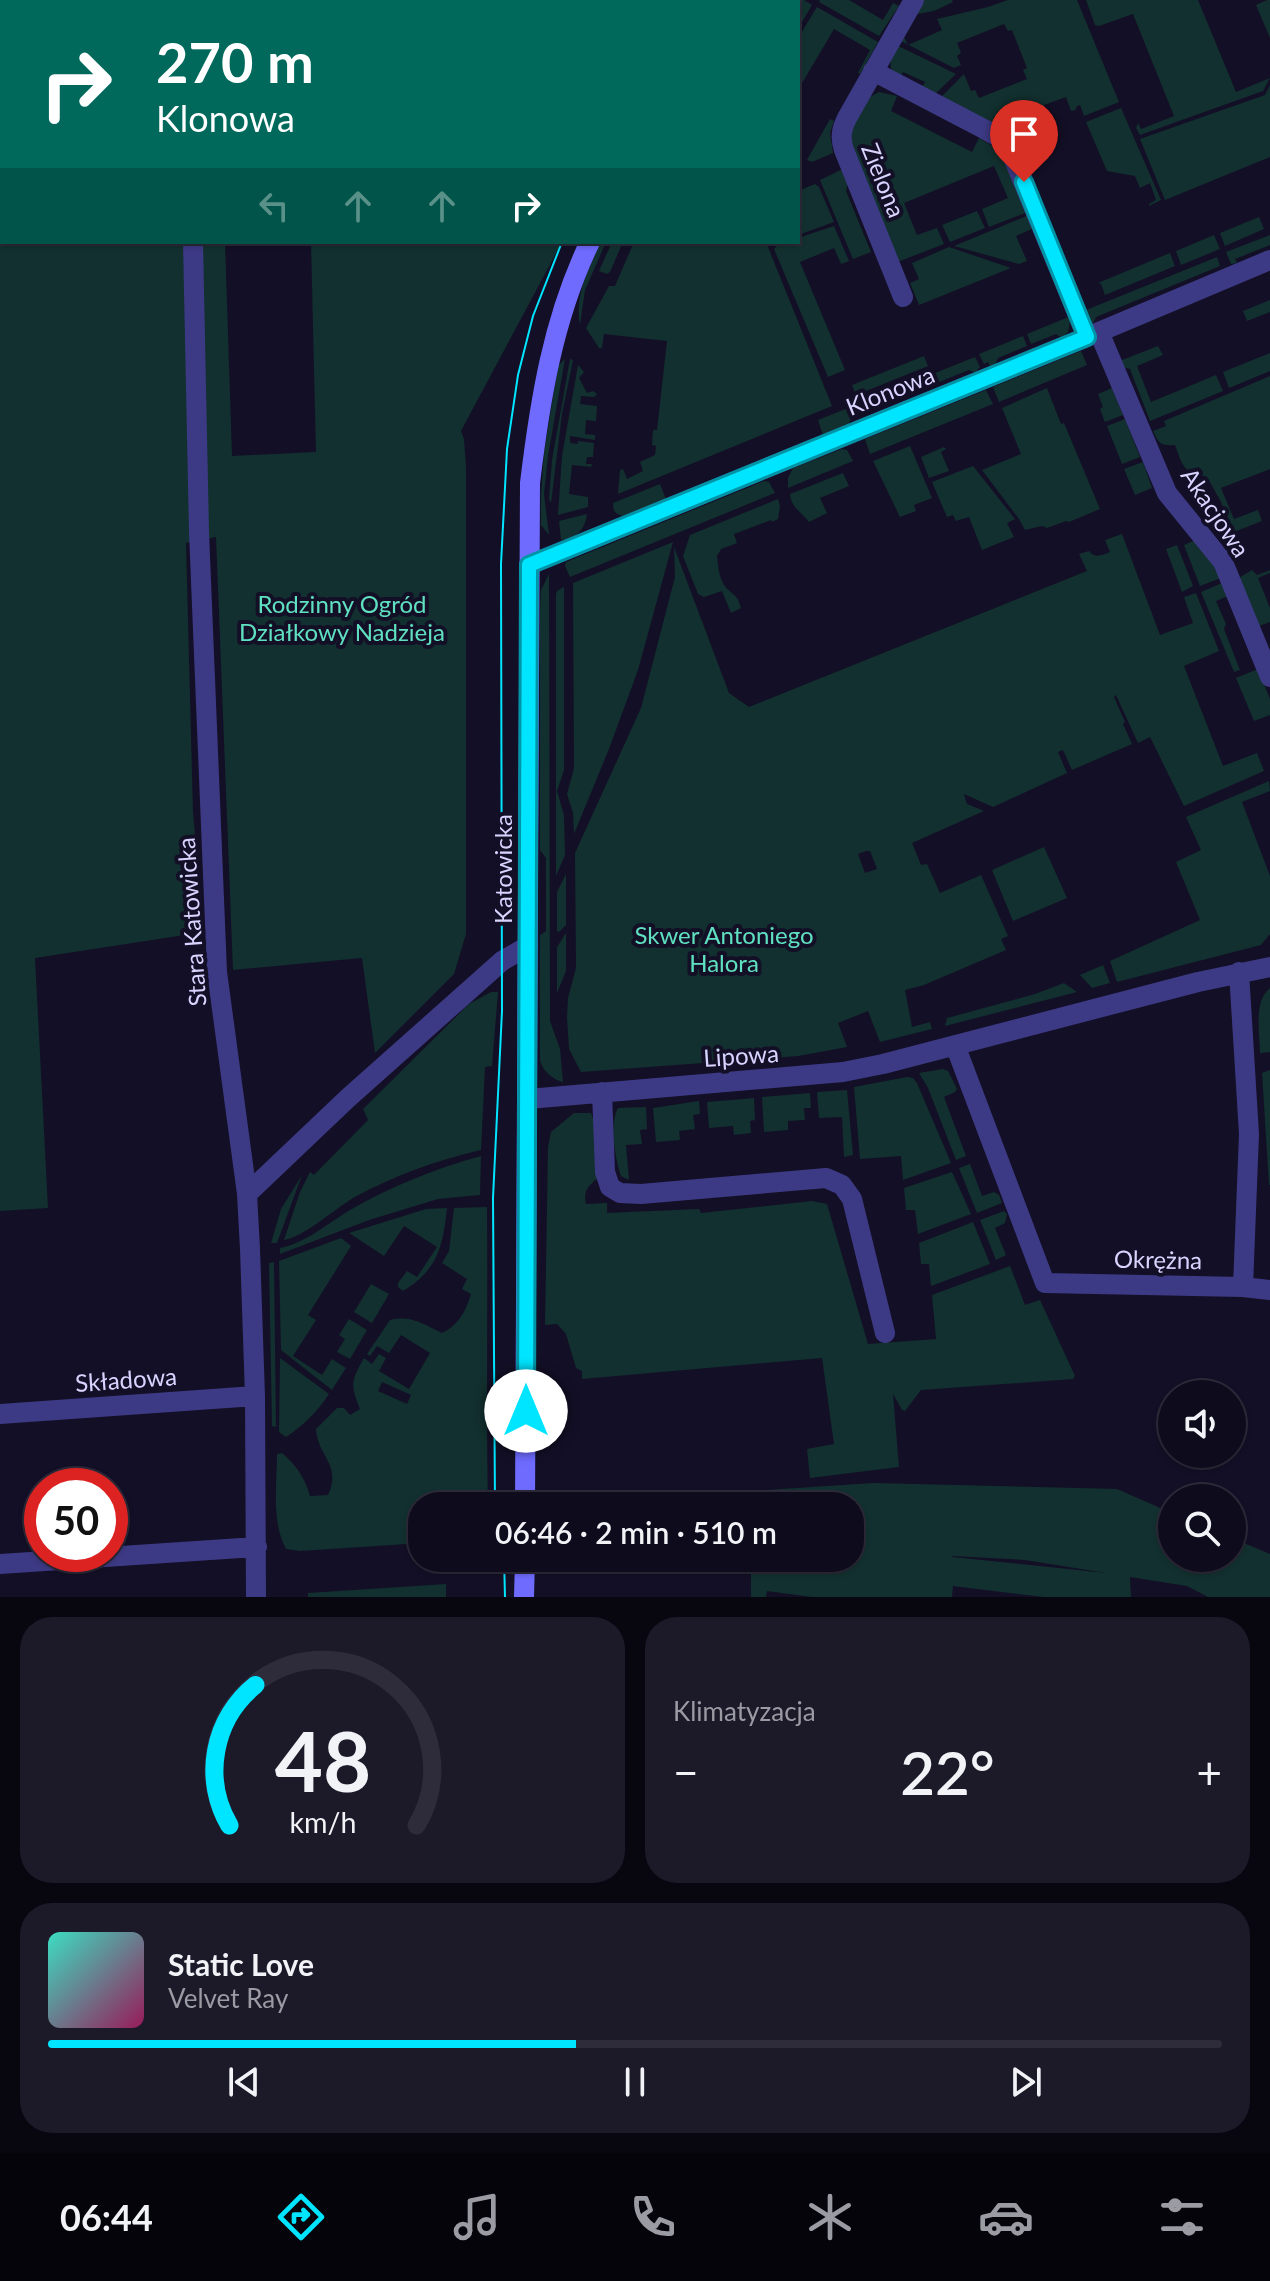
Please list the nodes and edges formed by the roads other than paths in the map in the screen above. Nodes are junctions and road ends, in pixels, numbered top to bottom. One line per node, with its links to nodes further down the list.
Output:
1 (914, 0): 2 (street, Zielona)
2 (873, 71): 6 (street, Zielona); 7 (street, Akacjowa)
3 (193, 244): 16 (street, Stara Katowicka)
4 (589, 244): 8 (main road, Katowicka)
5 (1270, 260): 7 (street, Klonowa)
6 (903, 297)
7 (1093, 335): 8 (street, Klonowa); 9 (street, Akacjowa)
8 (529, 565): 10 (main road, Katowicka)
9 (1270, 677)
10 (528, 946): 15 (main road, Katowicka); 16 (street)
11 (1270, 967): 12 (street, Lipowa)
12 (1239, 972): 13 (street, Lipowa); 17 (street)
13 (955, 1045): 14 (street, Lipowa); 17 (street, Okrężna)
14 (602, 1092): 15 (street, Lipowa); 19 (street)
15 (528, 1099): 22 (main road, Katowicka)
16 (247, 1194): 20 (street, Stara Katowicka)
17 (1243, 1287): 18 (street, Okrężna)
18 (1270, 1290)
19 (885, 1333)
20 (255, 1396): 21 (street, Składowa); 23 (street, Stara Katowicka)
21 (0, 1414)
22 (525, 1492)
23 (257, 1547): 24 (street); 26 (street, Stara Katowicka)
24 (0, 1564)
25 (525, 1572): 27 (main road)
26 (256, 1597)
27 (524, 1597)

